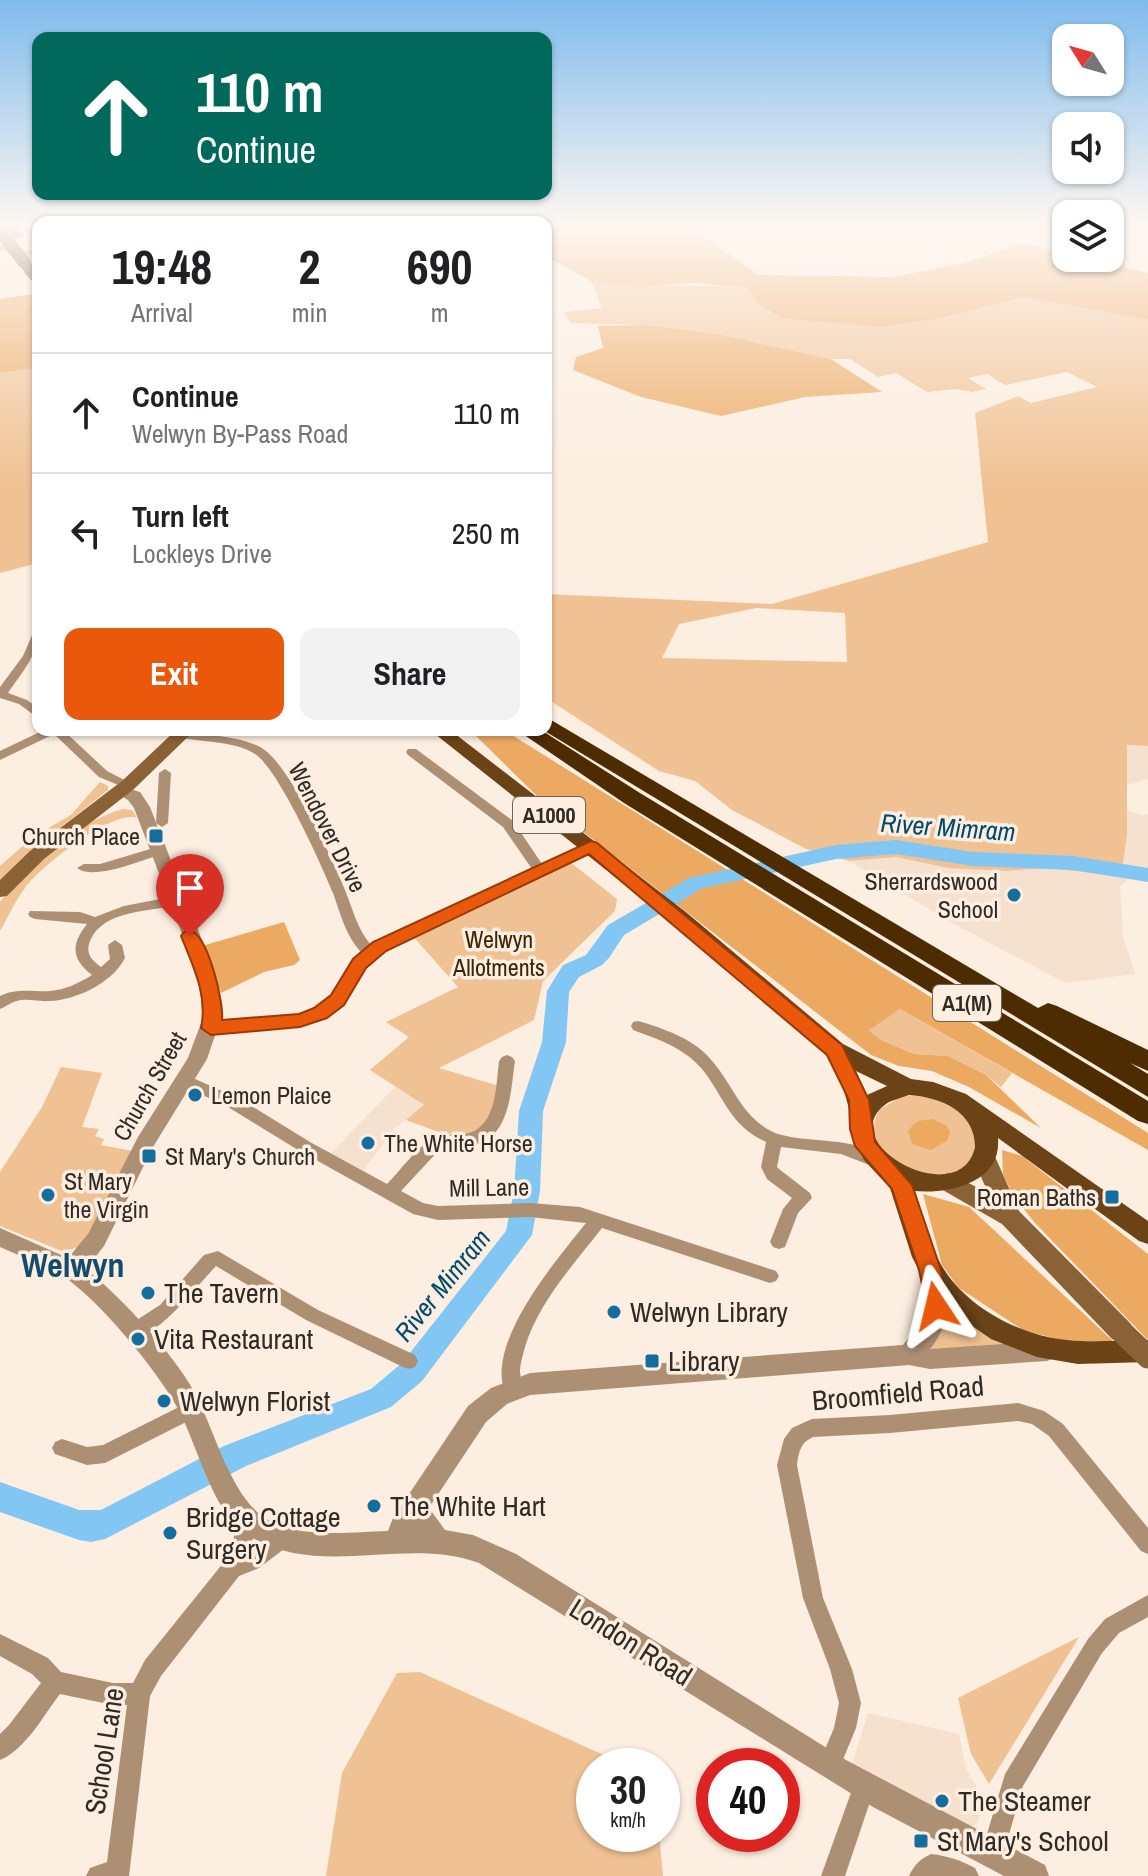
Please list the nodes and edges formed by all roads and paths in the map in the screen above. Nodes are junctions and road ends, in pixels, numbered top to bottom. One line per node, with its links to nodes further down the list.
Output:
1 (32, 647): 2 (street)
2 (1, 694): 3 (street)
3 (32, 709)
4 (552, 727): 16 (highway, A1(M))
5 (42, 736): 12 (street)
6 (61, 736): 14 (street)
7 (180, 736): 14 (main road)
8 (203, 736): 27 (street, Wendover Drive)
9 (447, 736): 17 (main road, A1000)
10 (537, 736): 16 (highway, A1(M))
11 (412, 752): 20 (street)
12 (0, 756)
13 (165, 773): 15 (street)
14 (125, 788): 15 (street, Church Street); 22 (main road)
15 (156, 817): 18 (street, Church Street)
16 (720, 841): 21 (highway, A1(M))
17 (591, 846): 20 (street); 33 (main road, A1000)
18 (157, 851): 19 (street); 23 (street, Church Street)
19 (84, 868)
20 (539, 870): 27 (street)
21 (787, 882): 28 (highway, A1(M)); 39 (highway, A1(M))
22 (0, 891)
23 (176, 901): 25 (street); 32 (street, Church Street)
24 (35, 914): 25 (street)
25 (98, 923): 29 (street)
26 (115, 945): 29 (street)
27 (370, 953): 32 (street)
28 (947, 967): 35 (highway); 38 (highway, A1(M))
29 (102, 975): 30 (street)
30 (0, 1004)
31 (638, 1026): 42 (street)
32 (211, 1028): 36 (street, Church Street)
33 (835, 1050): 37 (main road, A1000); 41 (main road, A1000)
34 (507, 1061): 47 (street)
35 (1148, 1061)
36 (184, 1080): 47 (street, Mill Lane); 53 (street, Church Street)
37 (908, 1087): 40 (main road); 41 (main road)
38 (1148, 1087)
39 (1148, 1114)
40 (976, 1115): 44 (main road); 50 (main road)
41 (861, 1123): 43 (street); 45 (main road)
42 (775, 1139): 43 (street); 52 (street)
43 (839, 1148): 45 (street)
44 (985, 1158): 46 (main road); 48 (main road)
45 (885, 1168): 46 (main road); 54 (main road)
46 (949, 1182): 48 (main road)
47 (389, 1193): 49 (street, Mill Lane)
48 (1010, 1217): 58 (main road, bridge)
49 (598, 1220): 55 (street, Mill Lane); 61 (street)
50 (1148, 1234)
51 (0, 1237): 53 (street)
52 (779, 1242)
53 (72, 1270): 56 (street)
54 (930, 1270): 57 (main road); 59 (street)
55 (770, 1276)
56 (135, 1331): 60 (street); 62 (street)
57 (1058, 1351): 58 (main road); 59 (street)
58 (1148, 1354)
59 (909, 1355): 61 (street)
60 (409, 1361)
61 (513, 1390): 64 (street)
62 (191, 1410): 63 (street); 65 (street)
63 (62, 1448)
64 (414, 1509): 67 (street); 68 (street)
65 (249, 1523): 66 (street, London Road); 70 (street, School Lane)
66 (281, 1539): 67 (street, London Road); 70 (street, School Lane)
67 (397, 1543): 68 (street, London Road)
68 (432, 1543): 76 (street, London Road)
69 (1148, 1544): 76 (street, Broomfield Road)
70 (232, 1568): 74 (street, School Lane)
71 (1148, 1605): 78 (street)
72 (0, 1645): 73 (street)
73 (55, 1682): 74 (street); 75 (street)
74 (139, 1694): 79 (street, School Lane)
75 (0, 1749)
76 (829, 1766): 77 (street, London Road)
77 (864, 1787): 78 (street, London Road); 80 (street)
78 (993, 1854): 83 (street, London Road)
79 (111, 1874)
80 (833, 1876)
81 (921, 1876): 82 (street)
82 (967, 1876)
83 (1034, 1876)

